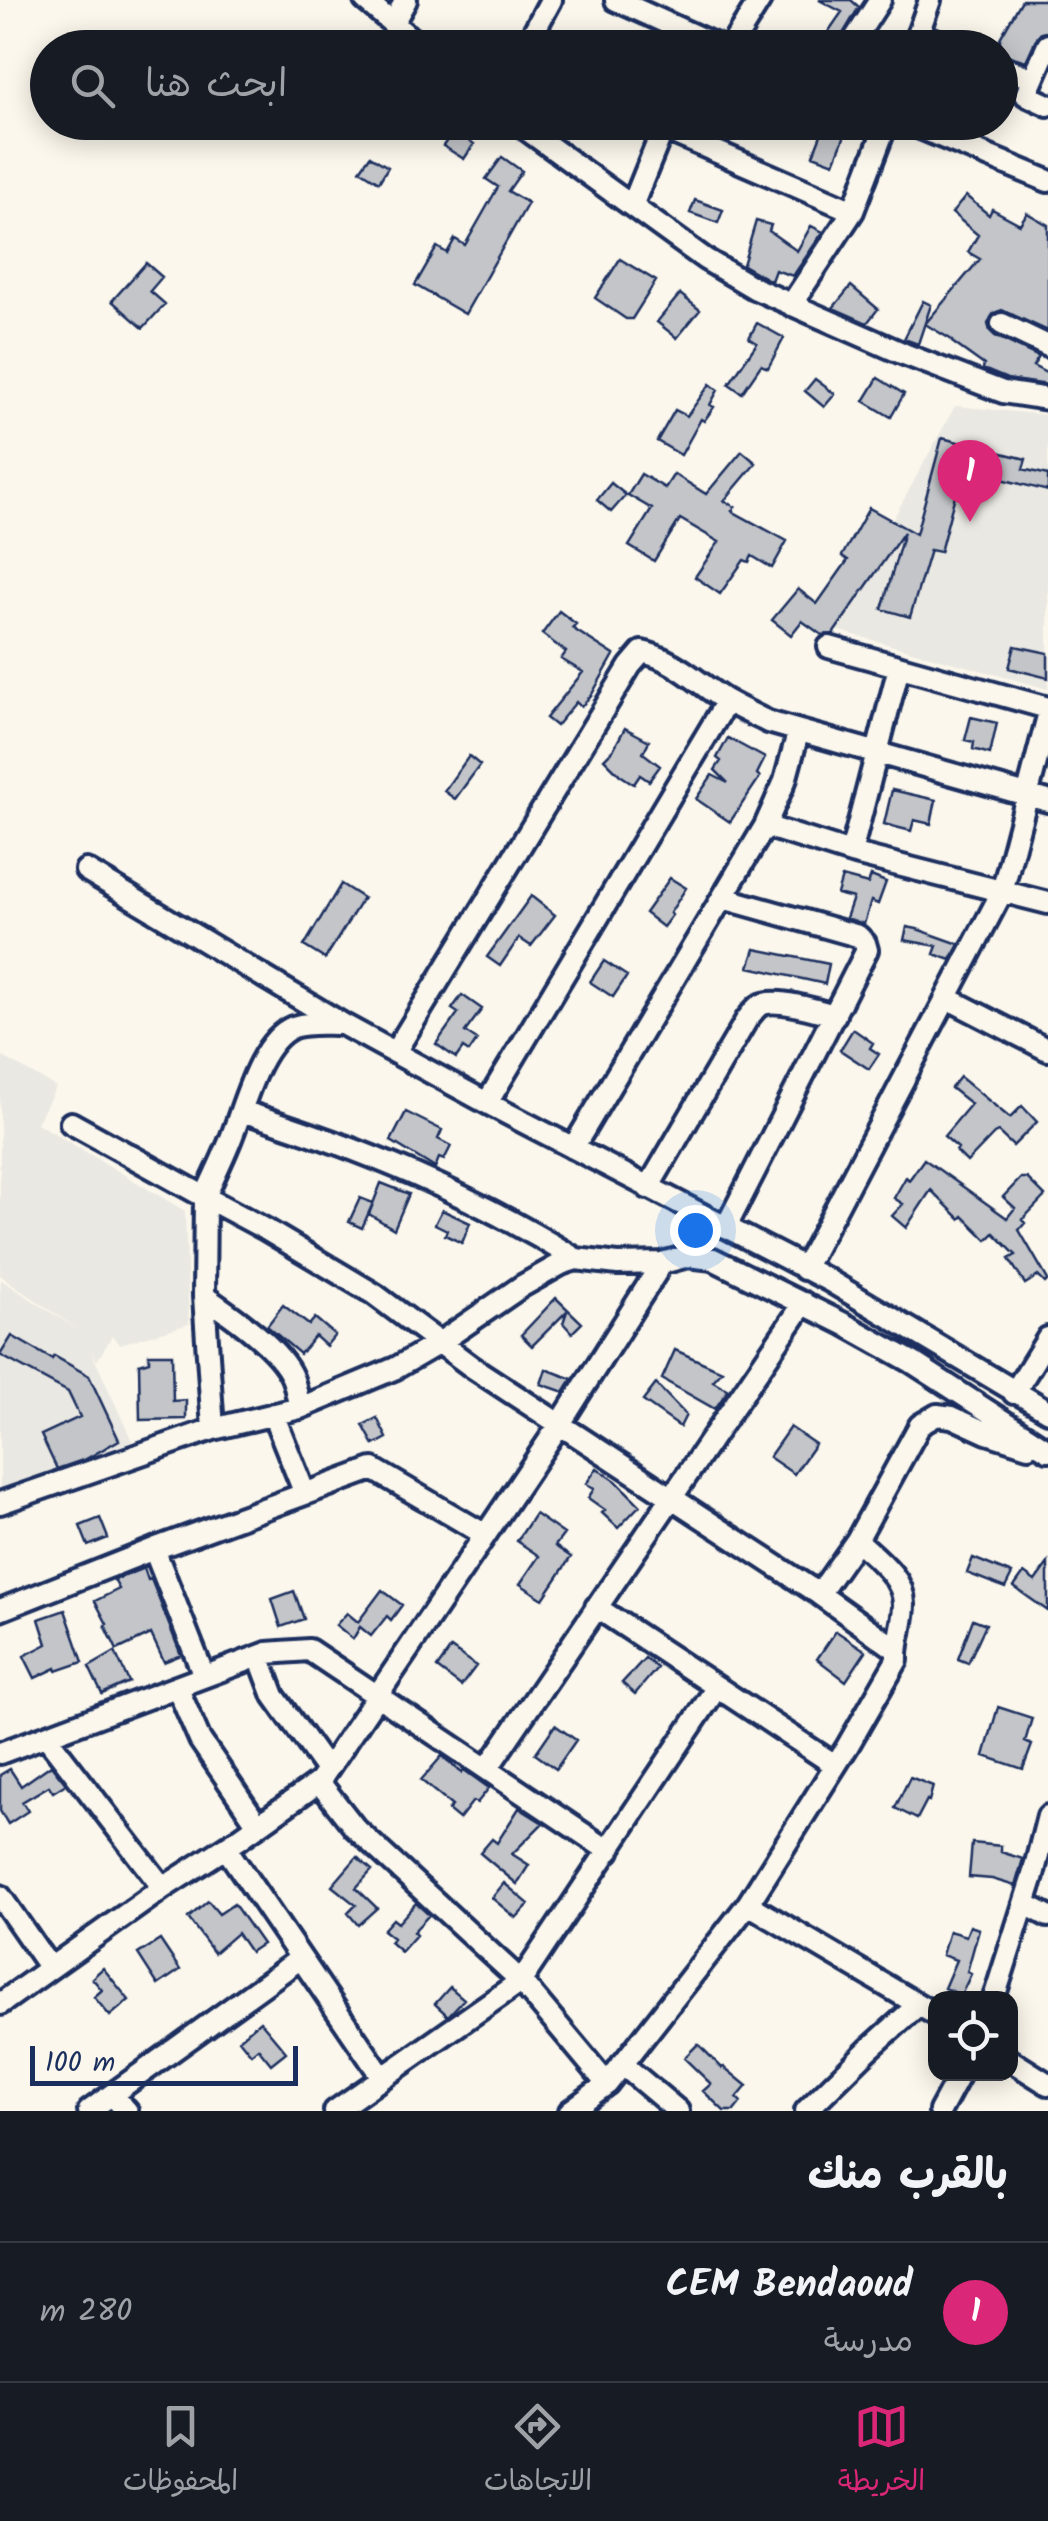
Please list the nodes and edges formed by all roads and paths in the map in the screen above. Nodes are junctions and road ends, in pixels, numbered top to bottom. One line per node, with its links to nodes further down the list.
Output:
1 (366, 0): 10 (street)
2 (406, 0): 10 (street)
3 (552, 0): 12 (street)
4 (616, 0): 9 (street)
5 (670, 0): 9 (street)
6 (760, 0): 14 (street)
7 (880, 0): 15 (street)
8 (930, 0): 16 (street)
9 (658, 19): 13 (street)
10 (393, 23): 11 (street)
11 (401, 30)
12 (535, 30)
13 (682, 30)
14 (741, 30)
15 (861, 30)
16 (919, 30)
17 (1048, 45): 19 (street)
18 (1018, 73): 19 (street)
19 (1033, 79): 20 (street)
20 (1048, 105)
21 (541, 140): 27 (street)
22 (652, 140): 27 (street)
23 (688, 140): 28 (street)
24 (881, 140): 28 (street)
25 (949, 140): 26 (street)
26 (1048, 181)
27 (632, 206): 29 (street)
28 (853, 211): 29 (street)
29 (791, 305): 32 (street)
30 (1002, 324): 31 (street)
31 (1048, 346)
32 (1048, 399)
33 (829, 647): 34 (street)
34 (899, 667): 36 (street); 39 (street)
35 (726, 701): 38 (street); 52 (street); 53 (street)
36 (1048, 708)
37 (1048, 716): 40 (street)
38 (798, 732): 39 (street); 42 (street)
39 (878, 754): 40 (street); 43 (street)
40 (1027, 796): 41 (street); 45 (street)
41 (1048, 801)
42 (765, 826): 43 (street); 46 (street)
43 (850, 853): 45 (street)
44 (86, 870): 50 (street)
45 (1002, 892): 47 (street); 48 (street)
46 (722, 898): 49 (street); 56 (street)
47 (1048, 903)
48 (947, 998): 51 (street); 62 (street)
49 (835, 1016): 57 (street); 59 (street)
50 (344, 1024): 52 (street); 54 (street)
51 (1048, 1050)
52 (395, 1052): 53 (street)
53 (487, 1103): 56 (street)
54 (241, 1111): 58 (street); 60 (street)
55 (71, 1124): 58 (street)
56 (573, 1148): 57 (street)
57 (648, 1188): 59 (street)
58 (205, 1197): 63 (street); 66 (street)
59 (726, 1227): 62 (street)
60 (576, 1259): 61 (street); 66 (street)
61 (662, 1264): 64 (street); 71 (street)
62 (804, 1268): 67 (street)
63 (204, 1296): 68 (street); 72 (street)
64 (804, 1303): 73 (street); 75 (street)
65 (1048, 1338): 67 (street)
66 (439, 1343): 68 (street); 71 (street)
67 (1014, 1393): 69 (street)
68 (300, 1408): 70 (street)
69 (1048, 1411)
70 (273, 1414): 72 (street); 74 (street)
71 (560, 1424): 75 (street); 77 (street)
72 (213, 1429): 76 (street)
73 (1047, 1450): 78 (street)
74 (305, 1494): 77 (street); 79 (street)
75 (673, 1498): 80 (street); 81 (street)
76 (0, 1503)
77 (484, 1534): 88 (street)
78 (858, 1540): 80 (street); 83 (street)
79 (154, 1550): 82 (street); 85 (street)
80 (819, 1594): 83 (street)
81 (596, 1607): 87 (street); 92 (street)
82 (0, 1610)
83 (896, 1649): 91 (street)
84 (259, 1656): 85 (street); 88 (street); 93 (street)
85 (204, 1676): 86 (street)
86 (177, 1686): 89 (street); 95 (street)
87 (717, 1687): 91 (street); 97 (street)
88 (378, 1695): 92 (street); 93 (street)
89 (46, 1736): 90 (street); 98 (street)
90 (0, 1754)
91 (835, 1765): 100 (street)
92 (488, 1769): 97 (street)
93 (323, 1776): 95 (street); 105 (street)
94 (1048, 1816): 101 (street)
95 (258, 1825): 96 (street)
96 (226, 1848): 98 (street); 103 (street)
97 (609, 1851): 105 (street)
98 (163, 1888): 104 (street)
99 (0, 1896): 104 (street)
100 (748, 1904): 108 (street); 109 (street)
101 (1024, 1904): 102 (street); 106 (street)
102 (1048, 1916)
103 (301, 1958): 111 (street); 115 (street)
104 (50, 1968): 107 (street)
105 (521, 1981): 111 (street); 113 (street)
106 (996, 1991)
107 (0, 2004)
108 (927, 2010): 121 (street)
109 (622, 2064): 113 (street); 120 (street)
110 (1018, 2065): 114 (street)
111 (382, 2077): 118 (street)
112 (956, 2081): 122 (street)
113 (607, 2084): 119 (street)
114 (1048, 2084)
115 (112, 2095): 116 (street); 117 (street)
116 (90, 2111)
117 (128, 2111)
118 (335, 2111)
119 (570, 2111)
120 (678, 2111)
121 (806, 2111)
122 (940, 2111)

